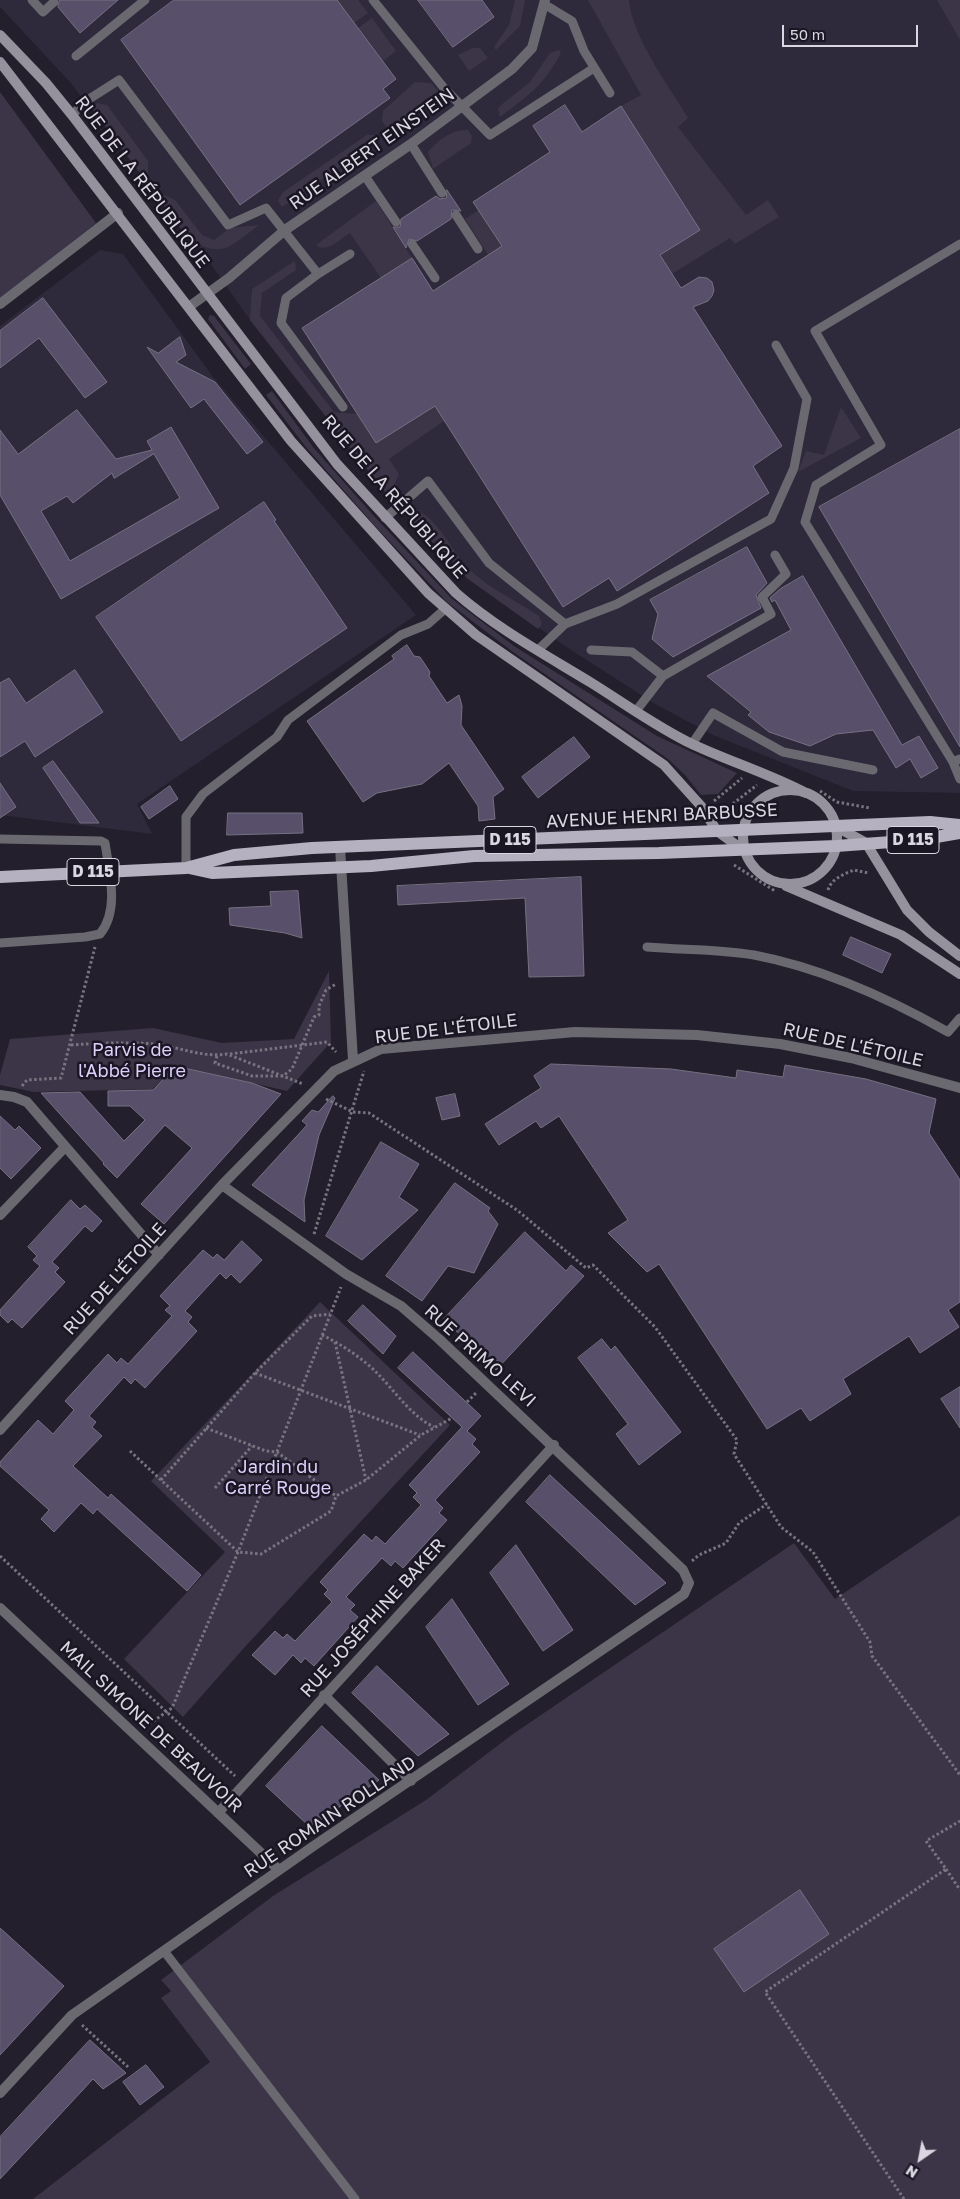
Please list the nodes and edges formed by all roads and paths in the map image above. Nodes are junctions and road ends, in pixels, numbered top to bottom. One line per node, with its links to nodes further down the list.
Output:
1 (32, 0): 4 (lane)
2 (145, 0): 7 (lane)
3 (373, 0): 11 (lane)
4 (54, 2)
5 (545, 2): 9 (lane); 11 (street, RUE ALBERT EINSTEIN)
6 (0, 35): 12 (main road, RUE DE LA RÉPUBLIQUE)
7 (76, 56)
8 (0, 62): 16 (main road, RUE DE LA RÉPUBLIQUE)
9 (594, 68): 10 (lane); 11 (lane)
10 (610, 93)
11 (462, 105): 13 (street, RUE ALBERT EINSTEIN)
12 (72, 115): 19 (lane); 26 (main road, RUE DE LA RÉPUBLIQUE)
13 (411, 144): 14 (street, RUE ALBERT EINSTEIN); 15 (lane)
14 (365, 176): 18 (lane); 19 (street, RUE ALBERT EINSTEIN)
15 (442, 192)
16 (118, 213): 27 (street); 28 (main road, RUE DE LA RÉPUBLIQUE)
17 (456, 215): 22 (lane)
18 (396, 222)
19 (286, 230): 24 (lane); 26 (street, RUE ALBERT EINSTEIN)
20 (412, 244): 25 (lane)
21 (960, 244): 40 (lane)
22 (478, 249)
23 (350, 254): 24 (lane)
24 (318, 274): 30 (lane)
25 (435, 278)
26 (207, 295): 28 (street, RUE ALBERT EINSTEIN); 31 (main road, RUE DE LA RÉPUBLIQUE)
27 (0, 304)
28 (190, 306): 33 (main road, RUE DE LA RÉPUBLIQUE)
29 (776, 345): 34 (lane)
30 (343, 407)
31 (385, 518): 34 (lane); 35 (main road, RUE DE LA RÉPUBLIQUE)
32 (776, 555): 37 (lane)
33 (445, 609): 48 (main road, RUE DE LA RÉPUBLIQUE); 61 (lane)
34 (566, 624): 35 (lane)
35 (538, 650): 38 (main road, RUE DE LA RÉPUBLIQUE)
36 (591, 650): 37 (lane)
37 (663, 676): 38 (lane)
38 (636, 711): 39 (main road, RUE DE LA RÉPUBLIQUE)
39 (692, 744): 41 (lane); 42 (main road, RUE DE LA RÉPUBLIQUE)
40 (957, 760): 44 (lane)
41 (872, 770)
42 (764, 773): 45 (main road, RUE DE LA RÉPUBLIQUE); 48 (path)
43 (746, 774): 46 (path)
44 (960, 780)
45 (810, 791): 47 (path); 50 (main road, RUE DE LA RÉPUBLIQUE); 51 (main road)
46 (707, 804)
47 (877, 808)
48 (707, 815): 52 (main road, RUE DE LA RÉPUBLIQUE)
49 (960, 825): 50 (main road, AVENUE HENRI BARBUSSE / D 115)
50 (835, 826): 51 (main road, AVENUE HENRI BARBUSSE / D 115); 55 (main road); 56 (main road)
51 (743, 830): 52 (main road, AVENUE HENRI BARBUSSE / D 115); 58 (main road)
52 (717, 831): 57 (main road, AVENUE HENRI BARBUSSE / D 115); 58 (main road, RUE DE LA RÉPUBLIQUE)
53 (960, 834): 55 (main road, AVENUE HENRI BARBUSSE / D 115)
54 (0, 839): 63 (lane)
55 (866, 843): 56 (main road, AVENUE HENRI BARBUSSE / D 115); 62 (main road)
56 (836, 846): 58 (main road, AVENUE HENRI BARBUSSE / D 115); 65 (main road)
57 (340, 847): 60 (street); 61 (main road, AVENUE HENRI BARBUSSE / D 115)
58 (743, 850): 60 (main road, AVENUE HENRI BARBUSSE / D 115); 65 (main road, RUE DE LA RÉPUBLIQUE)
59 (729, 861): 66 (path)
60 (342, 866): 61 (main road, AVENUE HENRI BARBUSSE / D 115); 80 (street)
61 (186, 868): 63 (main road, AVENUE HENRI BARBUSSE / D 115)
62 (881, 870): 67 (path); 71 (main road)
63 (108, 871): 64 (main road, AVENUE HENRI BARBUSSE / D 115); 68 (lane)
64 (0, 877)
65 (779, 882): 67 (main road, RUE DE LA RÉPUBLIQUE)
66 (778, 893)
67 (824, 902): 72 (main road, RUE DE LA RÉPUBLIQUE)
68 (98, 934): 69 (lane); 75 (path)
69 (0, 943)
70 (647, 947): 74 (lane)
71 (960, 956)
72 (960, 974)
73 (337, 984): 76 (path)
74 (960, 1018)
75 (70, 1045): 79 (path); 86 (path)
76 (302, 1045): 77 (path); 78 (path); 82 (path)
77 (336, 1052)
78 (227, 1054): 79 (path); 82 (path)
79 (217, 1056): 82 (path)
80 (353, 1060): 84 (street, RUE DE L'ÉTOILE); 90 (street, RUE DE L'ÉTOILE)
81 (365, 1068): 88 (path)
82 (283, 1076): 83 (path)
83 (304, 1084)
84 (960, 1088)
85 (0, 1095): 86 (street)
86 (14, 1097): 89 (street)
87 (322, 1097): 88 (path)
88 (353, 1112): 92 (path); 114 (path)
89 (65, 1147): 91 (street); 93 (street)
90 (222, 1185): 92 (street, RUE PRIMO LEVI); 93 (street, RUE DE L'ÉTOILE)
91 (0, 1215)
92 (319, 1254): 94 (street, RUE PRIMO LEVI)
93 (160, 1255): 104 (street, RUE DE L'ÉTOILE)
94 (346, 1274): 95 (path); 106 (street, RUE PRIMO LEVI)
95 (330, 1314): 96 (path); 98 (path)
96 (322, 1335): 97 (path); 99 (path)
97 (335, 1341): 100 (path); 102 (path)
98 (255, 1373): 99 (path); 103 (path)
99 (301, 1391): 100 (path); 109 (path)
100 (350, 1410): 105 (path); 111 (path)
101 (452, 1418): 102 (path)
102 (435, 1427): 105 (path)
103 (206, 1428): 107 (path); 110 (path)
104 (0, 1430)
105 (421, 1435): 111 (path)
106 (554, 1445): 117 (street, RUE PRIMO LEVI); 120 (street, RUE JOSÉPHINE BAKER)
107 (252, 1446): 109 (path); 112 (path)
108 (130, 1451): 110 (path)
109 (277, 1452): 113 (path); 115 (path)
110 (161, 1480): 115 (path)
111 (366, 1480): 113 (path)
112 (215, 1488)
113 (336, 1496): 115 (path)
114 (767, 1504): 117 (path); 123 (path)
115 (238, 1552): 121 (path)
116 (0, 1556): 121 (path)
117 (683, 1570): 118 (street, RUE PRIMO LEVI)
118 (689, 1583): 124 (street, RUE ROMAIN ROLLAND)
119 (0, 1608): 122 (street, MAIL SIMONE DE BEAUVOIR)
120 (324, 1695): 124 (street); 125 (street, RUE JOSÉPHINE BAKER)
121 (166, 1712): 122 (path); 125 (path)
122 (135, 1734): 126 (street, MAIL SIMONE DE BEAUVOIR)
123 (960, 1776)
124 (411, 1781): 129 (street, RUE ROMAIN ROLLAND)
125 (245, 1785): 126 (street, RUE JOSÉPHINE BAKER)
126 (218, 1813): 129 (street, MAIL SIMONE DE BEAUVOIR)
127 (960, 1821): 128 (path)
128 (946, 1869): 130 (path); 136 (path)
129 (279, 1870): 131 (street, RUE ROMAIN ROLLAND)
130 (960, 1890)
131 (164, 1951): 132 (street, RUE ROMAIN ROLLAND); 135 (lane)
132 (72, 2015): 133 (path); 134 (street, RUE ROMAIN ROLLAND)
133 (128, 2066)
134 (0, 2093)
135 (355, 2199)
136 (904, 2199)

